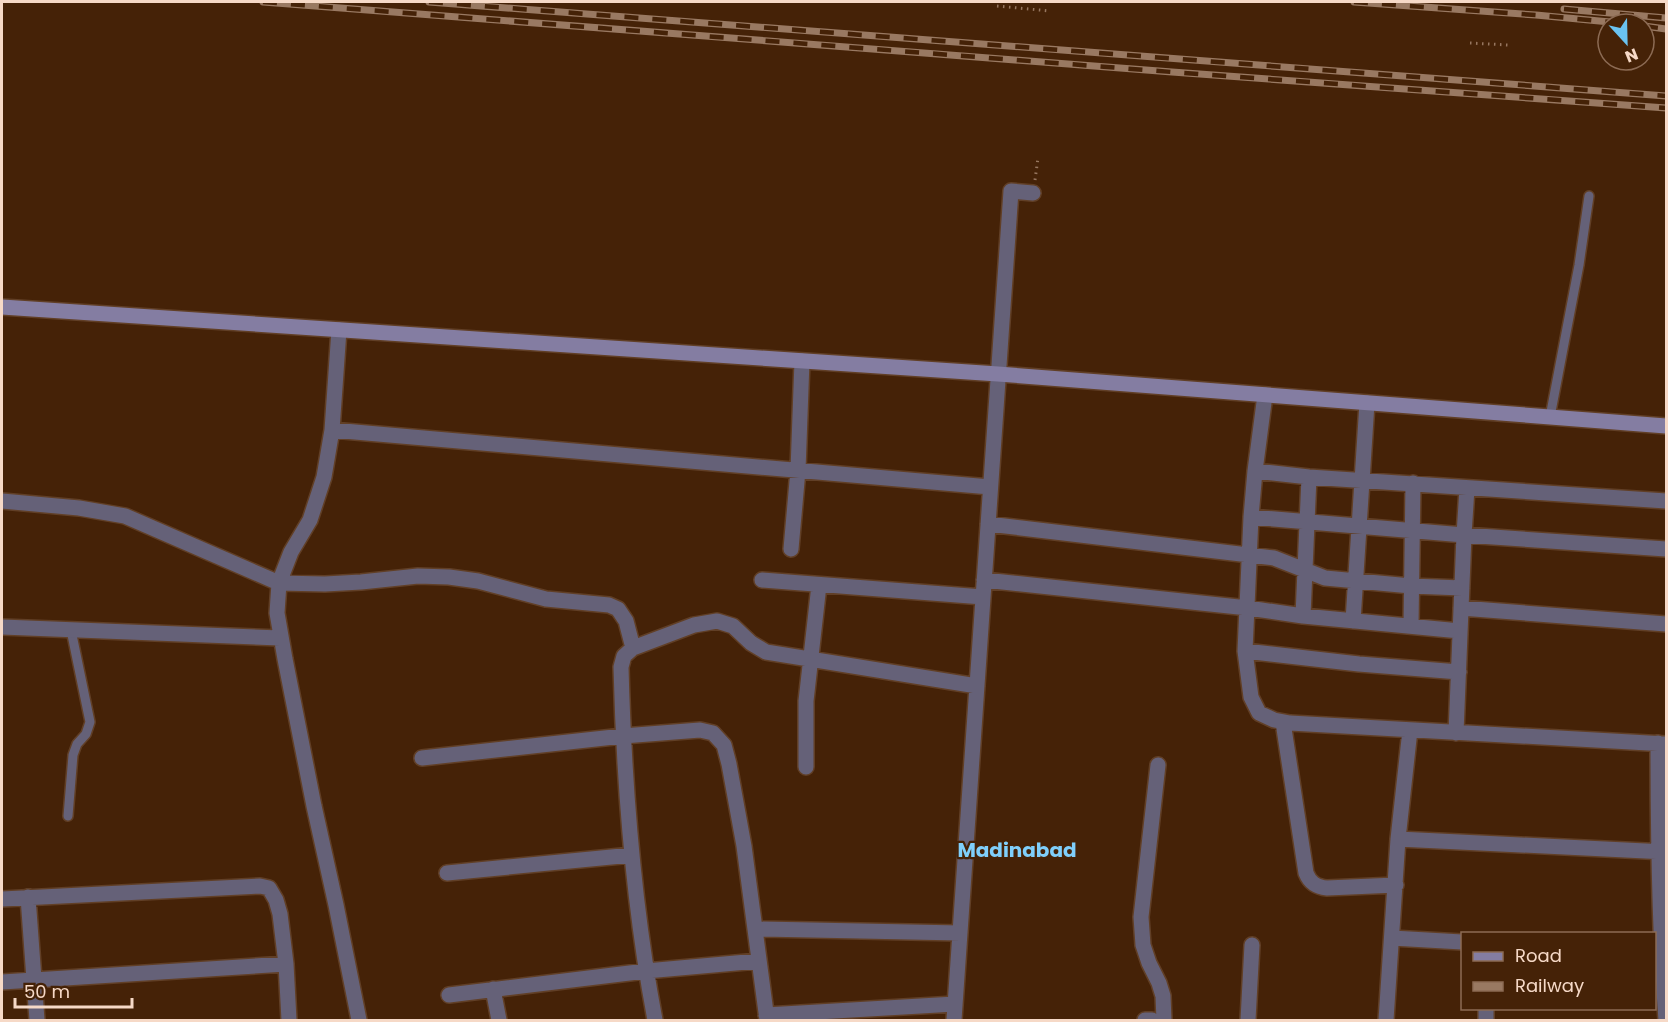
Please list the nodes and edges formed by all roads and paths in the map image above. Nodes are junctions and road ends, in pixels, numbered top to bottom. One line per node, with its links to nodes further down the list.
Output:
1 (997, 6): 2 (path)
2 (1050, 11)
3 (1470, 43): 4 (path)
4 (1508, 45)
5 (1038, 158): 6 (path)
6 (1034, 193): 11 (street)
7 (1589, 196): 14 (lane)
8 (2, 307): 9 (street)
9 (339, 330): 10 (street); 16 (street)
10 (802, 361): 11 (street); 17 (street)
11 (998, 374): 12 (street); 22 (street)
12 (1265, 395): 13 (street); 18 (street)
13 (1367, 403): 14 (street); 20 (street)
14 (1550, 417): 15 (street)
15 (1666, 426)
16 (332, 430): 17 (street); 39 (street)
17 (798, 470): 22 (street); 32 (street)
18 (1255, 471): 19 (street); 26 (street)
19 (1309, 477): 20 (street); 27 (street)
20 (1363, 480): 21 (street); 29 (street)
21 (1413, 483): 23 (street); 30 (street)
22 (990, 487): 28 (street)
23 (1467, 488): 25 (street); 31 (street)
24 (2, 501): 39 (street)
25 (1666, 501)
26 (1251, 518): 27 (street); 34 (street)
27 (1307, 523): 29 (street); 35 (street)
28 (988, 524): 34 (street); 37 (street)
29 (1359, 527): 30 (street); 38 (street)
30 (1412, 531): 31 (street); 41 (street)
31 (1464, 535): 33 (street); 42 (street)
32 (791, 549)
33 (1666, 549)
34 (1249, 555): 35 (street); 44 (street)
35 (1305, 572): 38 (street); 46 (street)
36 (762, 580): 40 (street)
37 (984, 580): 43 (street); 44 (street)
38 (1355, 582): 41 (street); 47 (street)
39 (279, 583): 53 (street); 54 (street)
40 (819, 585): 43 (street); 56 (street)
41 (1412, 586): 42 (street); 49 (street)
42 (1462, 588): 45 (street)
43 (983, 597): 58 (street)
44 (1248, 608): 46 (street); 55 (street)
45 (1461, 608): 48 (street); 52 (street)
46 (1303, 616): 47 (street)
47 (1353, 621): 49 (street)
48 (1666, 624)
49 (1411, 626): 52 (street)
50 (2, 627): 51 (street)
51 (71, 630): 53 (street); 67 (lane)
52 (1460, 631): 57 (street)
53 (280, 638): 93 (street)
54 (633, 648): 56 (street); 62 (street)
55 (1245, 651): 57 (street); 59 (street)
56 (809, 659): 58 (street); 66 (street)
57 (1459, 672): 61 (street)
58 (977, 686): 76 (street)
59 (1283, 722): 60 (street); 72 (street)
60 (1410, 730): 61 (street); 68 (street)
61 (1456, 733): 63 (street)
62 (622, 736): 64 (street); 70 (street); 75 (street)
63 (1662, 743): 69 (street)
64 (422, 758)
65 (1158, 765): 99 (street)
66 (806, 766)
67 (68, 816)
68 (1398, 839): 69 (street); 72 (street)
69 (1662, 852): 80 (street)
70 (632, 855): 71 (street); 83 (street)
71 (447, 873)
72 (1395, 885): 77 (street)
73 (28, 897): 74 (street); 82 (street); 84 (street)
74 (2, 899)
75 (756, 929): 76 (street); 81 (street)
76 (960, 933): 88 (street)
77 (1392, 938): 78 (street); 101 (street)
78 (1461, 942)
79 (1252, 945): 100 (street)
80 (1658, 952): 102 (street)
81 (759, 962): 83 (street); 90 (street)
82 (286, 964): 84 (street); 92 (street)
83 (646, 971): 86 (street); 95 (street)
84 (34, 980): 85 (street); 91 (street)
85 (2, 982)
86 (493, 989): 87 (street); 94 (street)
87 (450, 995)
88 (955, 1004): 89 (street); 96 (street)
89 (832, 1016): 90 (street)
90 (766, 1018)
91 (37, 1020)
92 (289, 1020)
93 (359, 1020)
94 (499, 1020)
95 (655, 1020)
96 (954, 1020)
97 (1145, 1020): 98 (street)
98 (1152, 1020)
99 (1164, 1020)
100 (1248, 1020)
101 (1386, 1020)
102 (1666, 1020)

